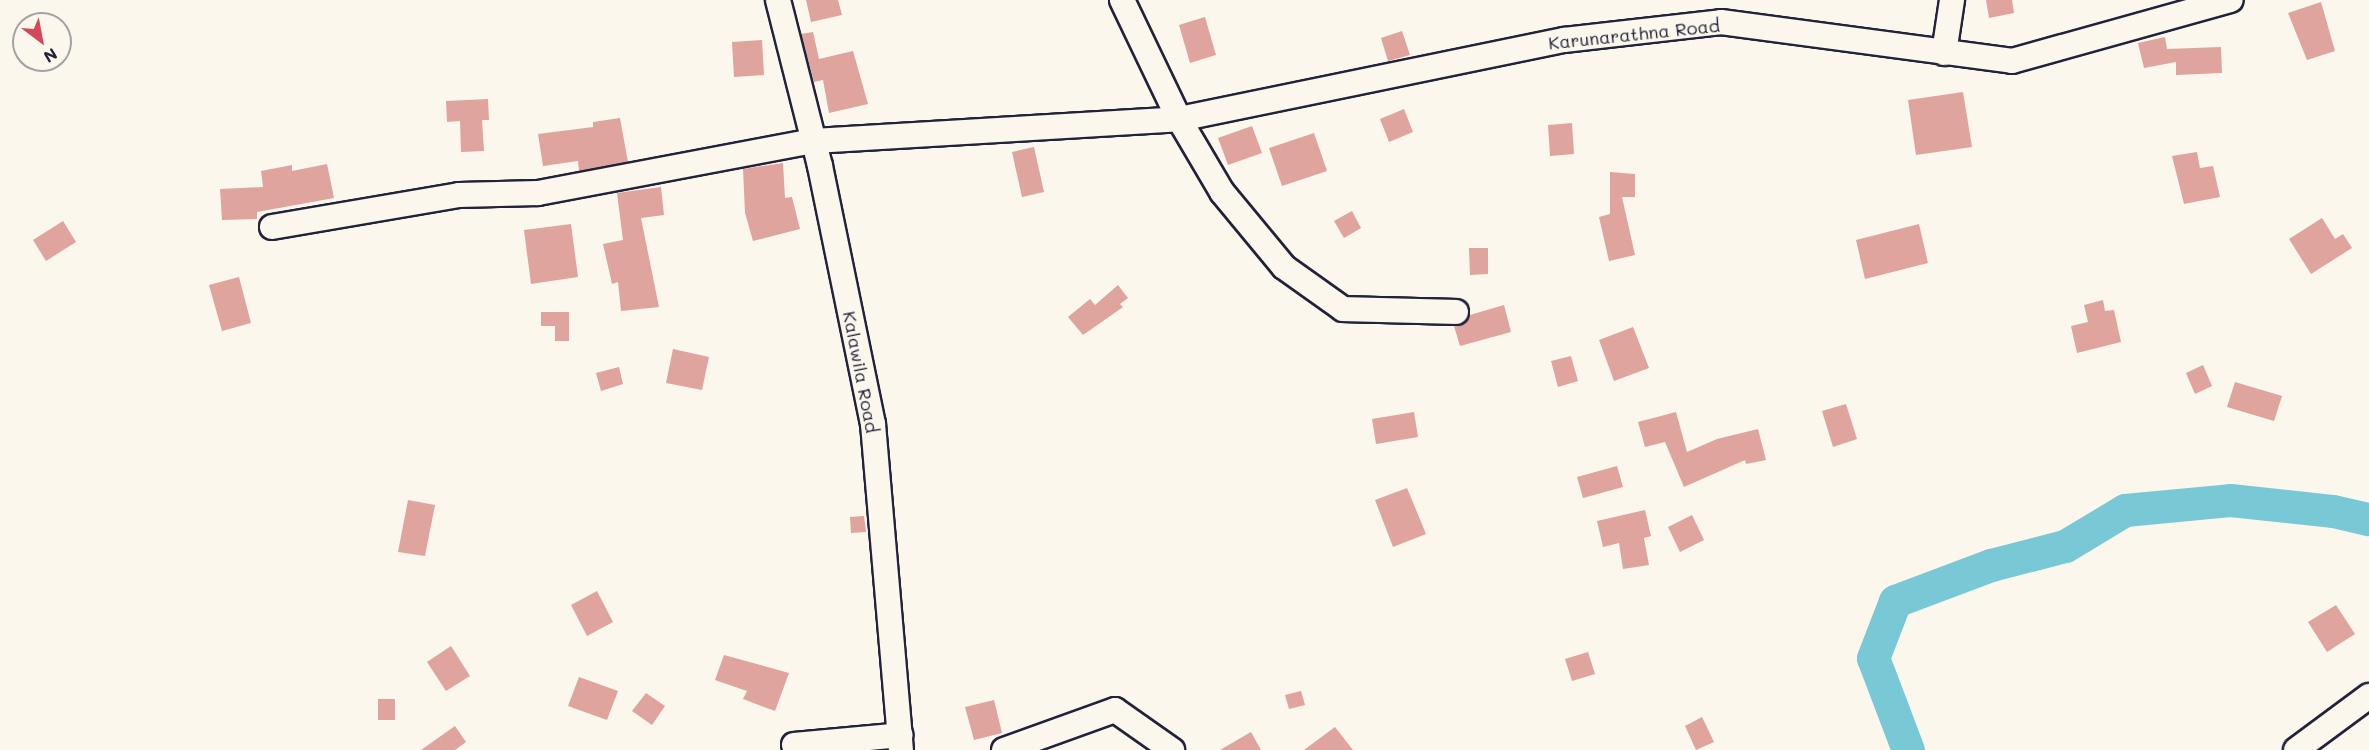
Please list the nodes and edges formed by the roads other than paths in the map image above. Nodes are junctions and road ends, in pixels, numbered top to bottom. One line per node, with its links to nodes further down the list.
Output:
1 (778, 0): 7 (street, Kalawila Road)
2 (1122, 0): 6 (street)
3 (1952, 0): 5 (street)
4 (2231, 0): 5 (street, Karunarathna Road)
5 (1944, 53): 6 (street, Karunarathna Road)
6 (1179, 120): 7 (street, Karunarathna Road); 9 (street)
7 (813, 141): 8 (street, Karunarathna Road); 11 (street, Kalawila Road)
8 (272, 227)
9 (1456, 312)
10 (2369, 696): 15 (street)
11 (901, 743): 12 (street)
12 (794, 745)
13 (1004, 750): 14 (street)
14 (1172, 750)
15 (2296, 750)

